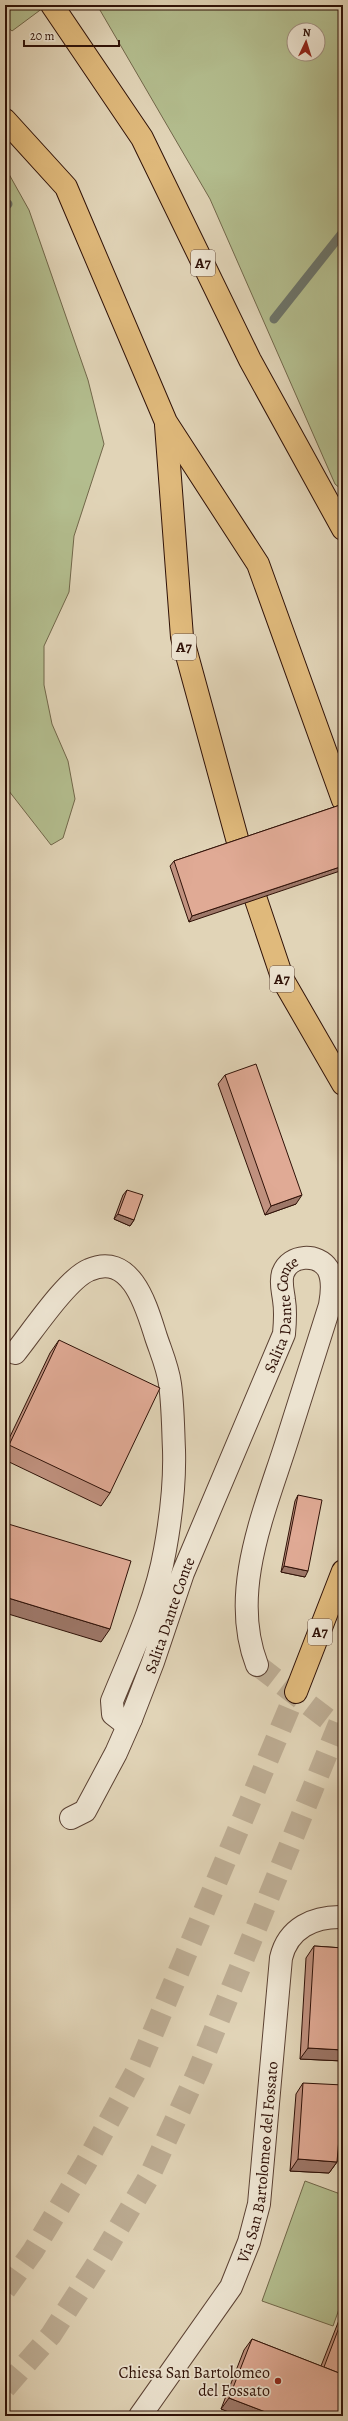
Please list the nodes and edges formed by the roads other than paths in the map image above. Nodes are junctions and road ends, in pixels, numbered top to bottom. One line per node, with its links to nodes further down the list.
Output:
1 (52, 5): 4 (highway, A7)
2 (5, 120): 3 (highway, A7)
3 (166, 422): 5 (highway, A7); 6 (highway, A7)
4 (343, 529)
5 (343, 800)
6 (343, 1084)
7 (15, 1353): 11 (street, Salita Dante Conte)
8 (343, 1572): 10 (highway, A7)
9 (257, 1665): 11 (street, Salita Dante Conte)
10 (296, 1692)
11 (131, 1719): 12 (street, Salita Dante Conte)
12 (71, 1818)
13 (343, 1917): 14 (street, Via San Bartolomeo del Fossato)
14 (140, 2416)

